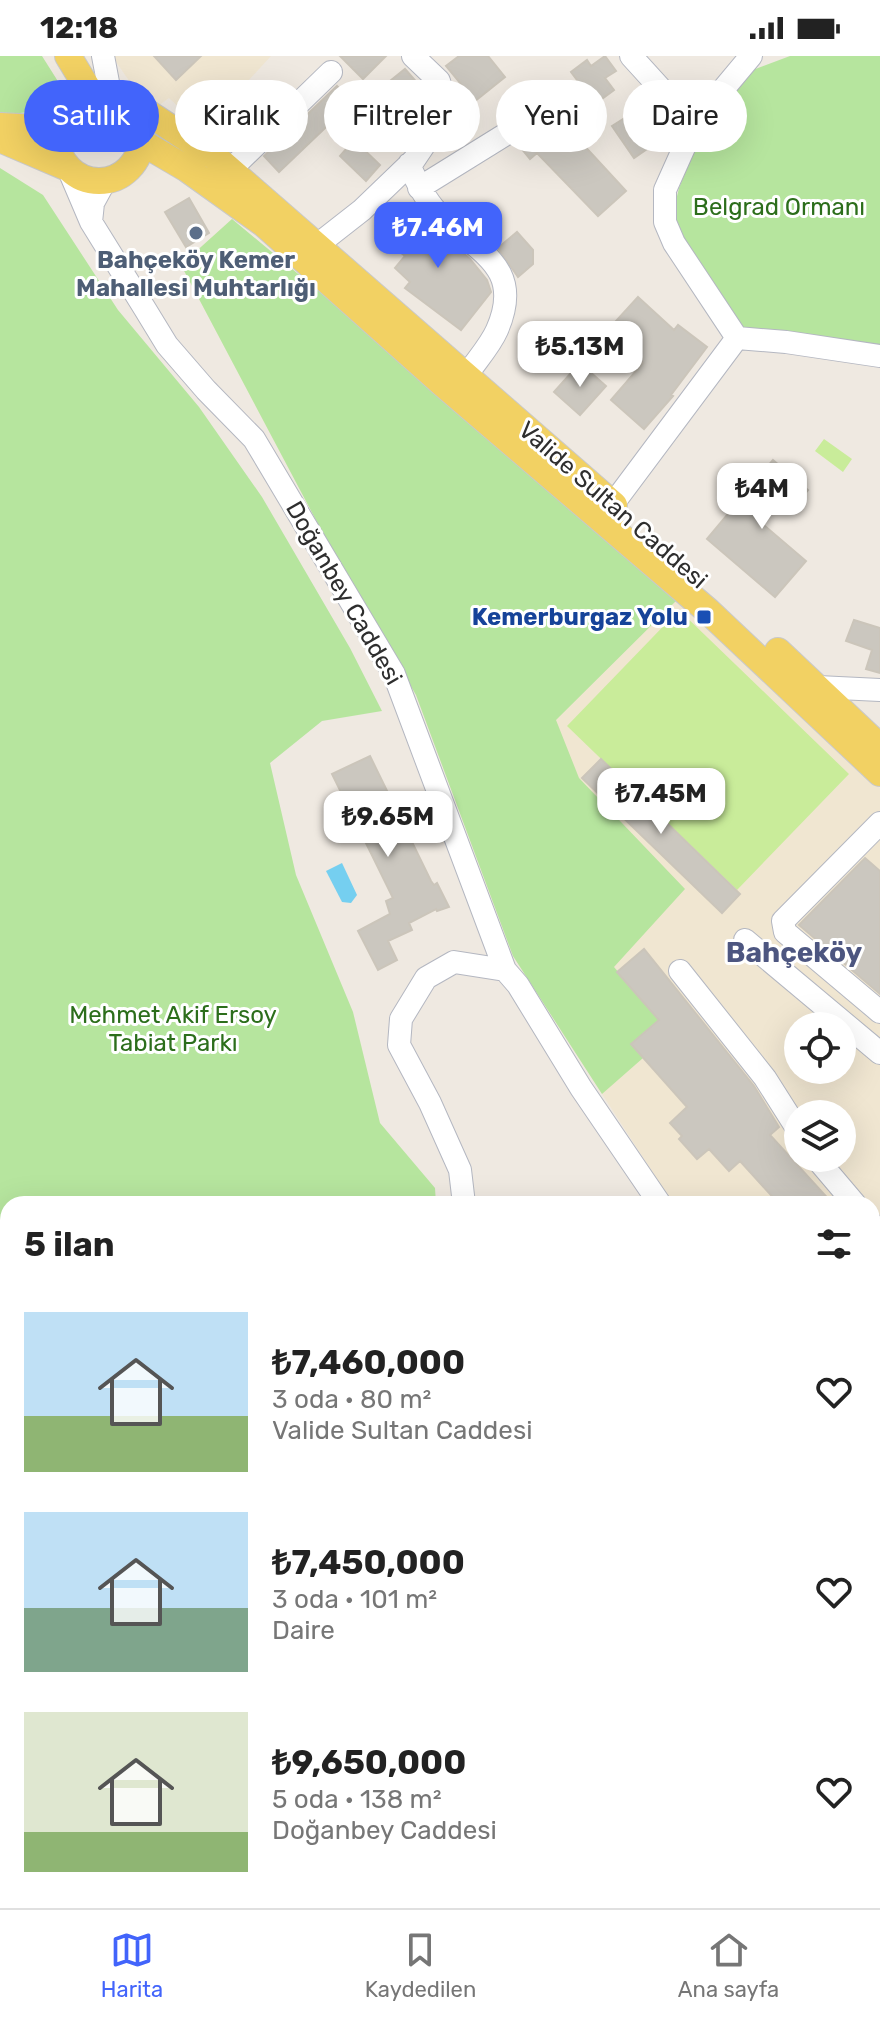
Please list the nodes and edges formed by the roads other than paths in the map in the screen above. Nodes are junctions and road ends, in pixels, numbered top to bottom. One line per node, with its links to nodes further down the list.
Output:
1 (68, 56): 8 (main road)
2 (79, 56): 9 (main road)
3 (103, 56): 10 (street)
4 (413, 56): 22 (street)
5 (631, 56): 11 (street)
6 (751, 56): 12 (street)
7 (331, 72): 25 (street)
8 (87, 80)
9 (92, 80)
10 (104, 80)
11 (653, 80)
12 (731, 80)
13 (159, 121): 25 (main road, Valide Sultan Caddesi)
14 (0, 126): 15 (main road)
15 (24, 127)
16 (0, 139): 23 (main road)
17 (496, 140): 27 (street)
18 (59, 152): 23 (main road)
19 (139, 152): 26 (main road)
20 (158, 152): 24 (main road, Valide Sultan Caddesi)
21 (682, 152): 30 (street)
22 (409, 164): 27 (street); 29 (street)
23 (68, 168): 26 (main road); 28 (street, Doğanbey Caddesi)
24 (187, 169): 26 (main road); 37 (main road, Valide Sultan Caddesi)
25 (230, 170): 29 (main road, Valide Sultan Caddesi)
26 (114, 177): 28 (street)
27 (419, 188): 32 (street)
28 (91, 222): 42 (street, Doğanbey Caddesi)
29 (316, 246): 32 (main road, Valide Sultan Caddesi)
30 (737, 338): 31 (street); 33 (street)
31 (880, 356)
32 (466, 376): 33 (main road, Valide Sultan Caddesi)
33 (613, 504): 34 (main road, Valide Sultan Caddesi)
34 (818, 687): 35 (street); 37 (main road, Valide Sultan Caddesi)
35 (880, 690)
36 (880, 701): 37 (street)
37 (849, 730): 38 (main road, Valide Sultan Caddesi); 39 (main road, Valide Sultan Caddesi)
38 (878, 742)
39 (880, 773)
40 (880, 823): 44 (street)
41 (745, 940): 45 (street)
42 (505, 970): 48 (street); 49 (street, Doğanbey Caddesi)
43 (680, 971): 46 (street)
44 (880, 1012)
45 (880, 1053)
46 (784, 1108)
47 (828, 1172): 50 (street)
48 (463, 1196)
49 (655, 1196)
50 (848, 1196)

